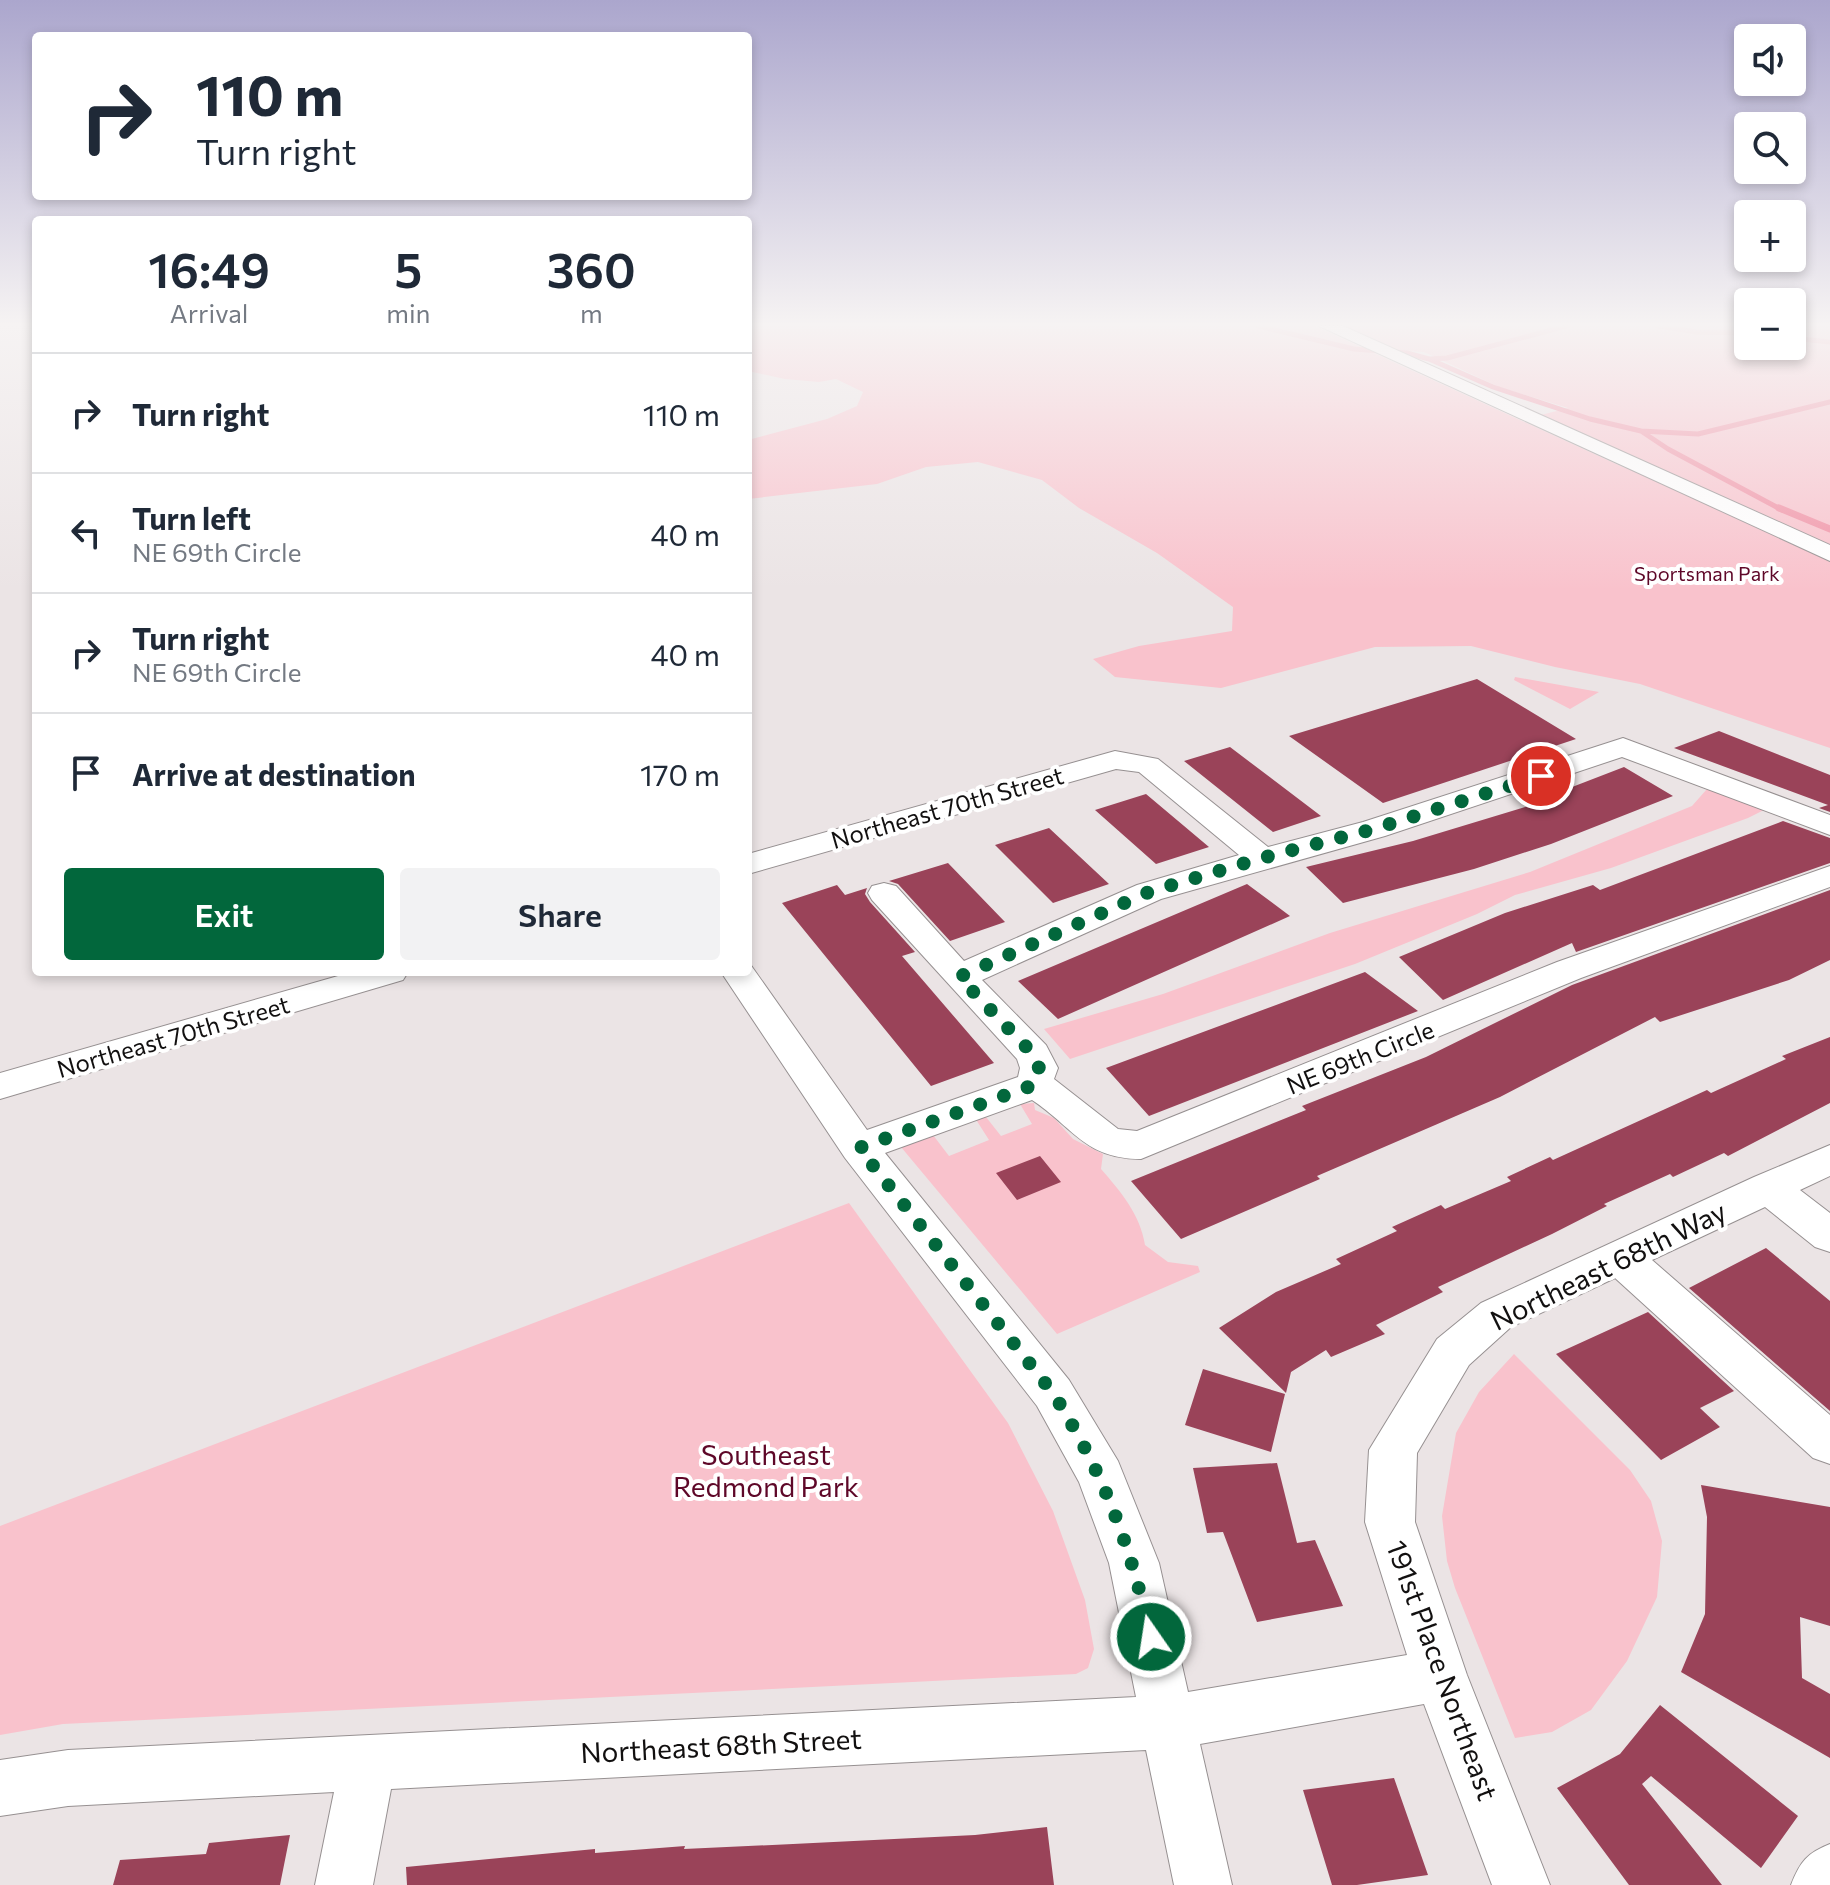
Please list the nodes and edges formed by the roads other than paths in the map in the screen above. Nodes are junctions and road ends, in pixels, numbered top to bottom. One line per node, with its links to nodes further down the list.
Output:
1 (1520, 414): 2 (street)
2 (1830, 554)
3 (1830, 826): 4 (street)
4 (1262, 858): 5 (street, Northeast 70th Street); 10 (street)
5 (752, 863)
6 (1830, 876): 11 (street, NE 69th Circle)
7 (884, 893): 10 (street)
8 (377, 976): 12 (street, Northeast 70th Street)
9 (741, 976): 13 (street)
10 (959, 977): 11 (street)
11 (1034, 1085): 13 (street)
12 (0, 1086)
13 (859, 1148): 21 (street)
14 (1830, 1159): 15 (street, Northeast 68th Way)
15 (1768, 1187): 16 (street); 17 (street, Northeast 68th Way)
16 (1830, 1236)
17 (1620, 1257): 18 (street); 19 (street, Northeast 68th Way)
18 (1830, 1444)
19 (1393, 1450): 20 (street, 191st Place Northeast)
20 (1440, 1675): 21 (street, Northeast 68th Street); 27 (street, 191st Place Northeast)
21 (1170, 1722): 22 (street, Northeast 68th Street); 26 (street)
22 (368, 1763): 23 (street, Northeast 68th Street); 25 (street)
23 (0, 1788)
24 (1830, 1873): 28 (street)
25 (344, 1885)
26 (1203, 1885)
27 (1521, 1885)
28 (1820, 1885)

